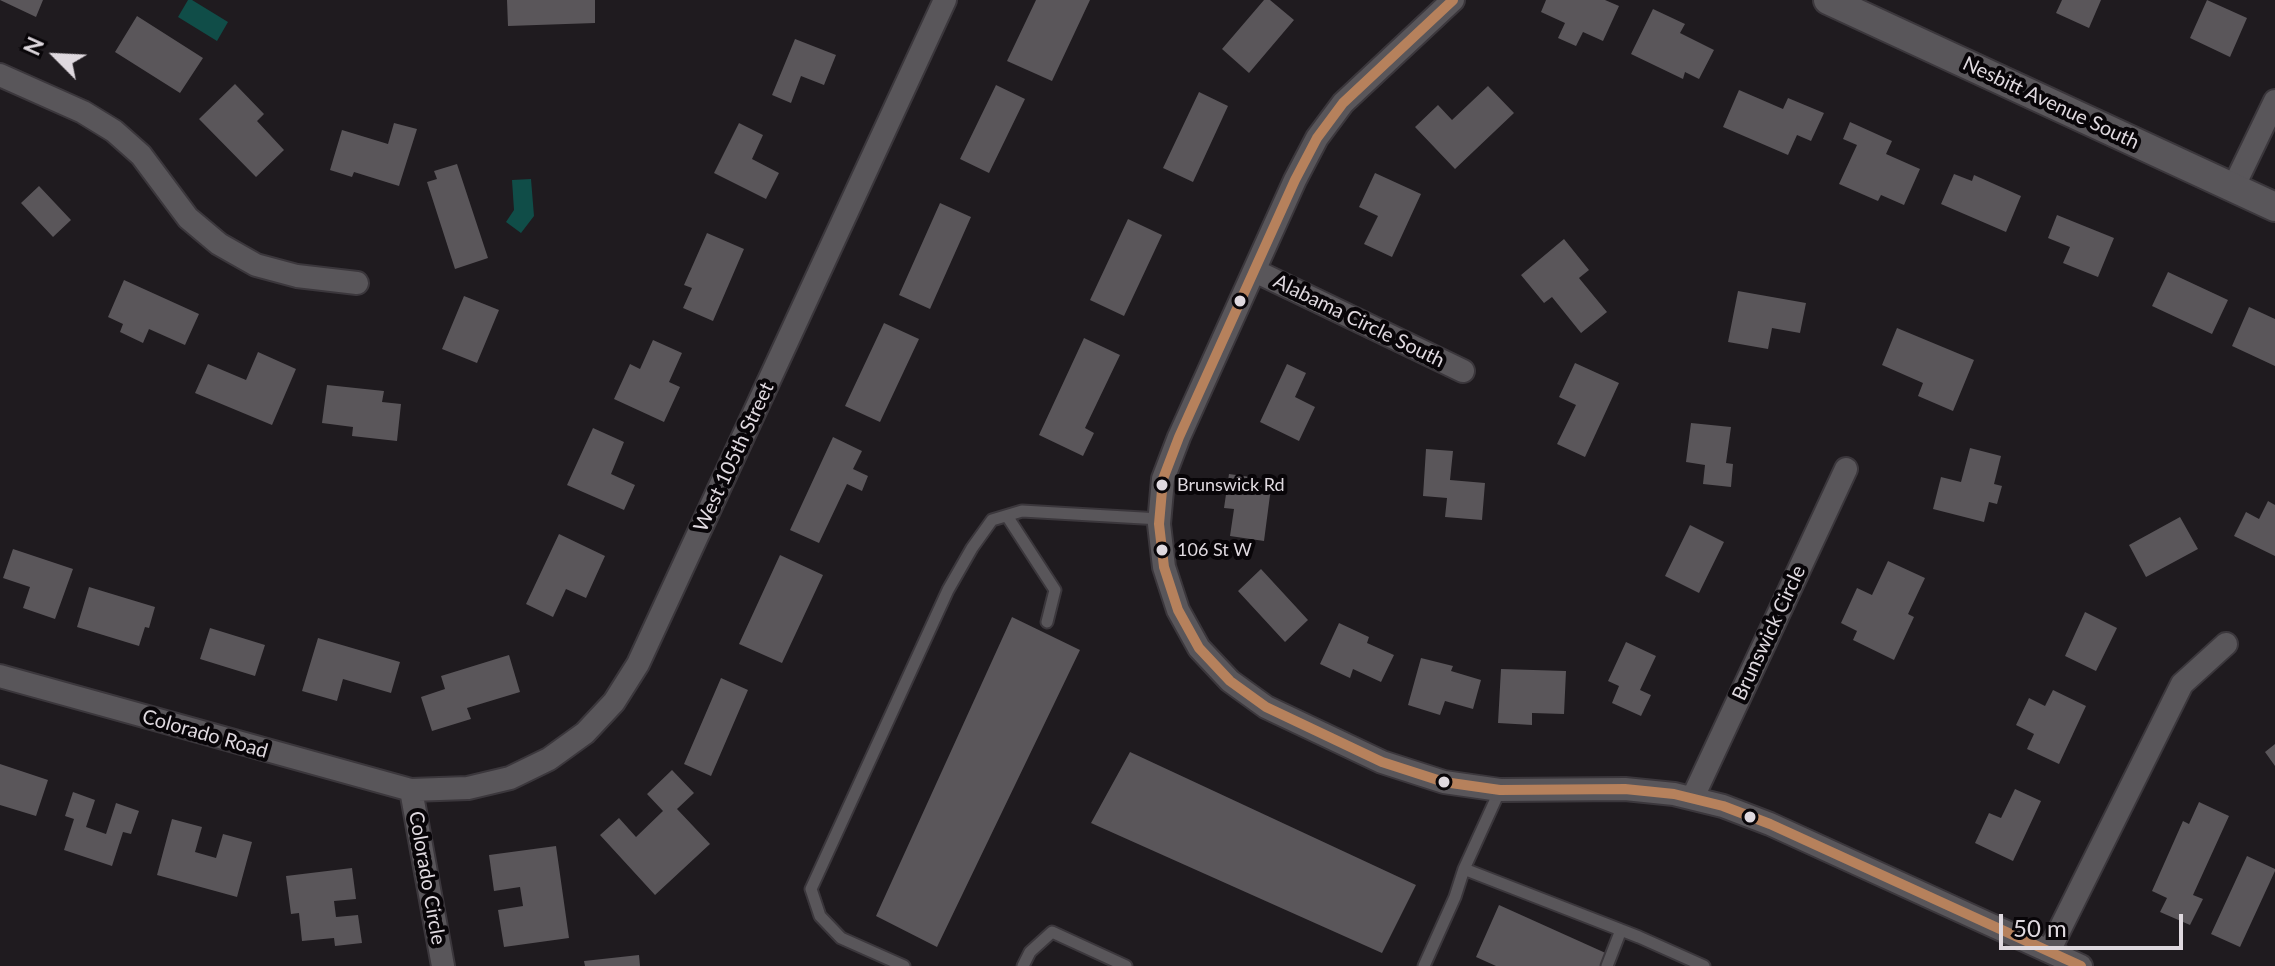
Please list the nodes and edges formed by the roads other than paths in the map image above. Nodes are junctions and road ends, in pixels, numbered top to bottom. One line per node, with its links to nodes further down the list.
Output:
1 (945, 0): 17 (street, West 105th Street)
2 (1453, 0): 8 (street)
3 (1828, 0): 6 (street, Nesbitt Avenue South)
4 (0, 75): 9 (street)
5 (2275, 101): 6 (street)
6 (2233, 188): 7 (street, Nesbitt Avenue South)
7 (2275, 207)
8 (1255, 271): 10 (street, Alabama Circle South); 13 (street)
9 (357, 283)
10 (1463, 371)
11 (1846, 469): 19 (street, Brunswick Circle)
12 (1007, 516): 13 (lane); 14 (lane); 24 (lane)
13 (1160, 519): 18 (street)
14 (1047, 622)
15 (2226, 644): 22 (street)
16 (0, 676): 17 (street, Colorado Road)
17 (411, 790): 23 (street, Colorado Circle)
18 (1500, 790): 19 (street); 20 (lane)
19 (1693, 797): 22 (street)
20 (1464, 869): 21 (lane); 27 (lane)
21 (1621, 930): 28 (lane); 29 (lane)
22 (2049, 951): 30 (street)
23 (443, 966)
24 (904, 966)
25 (1023, 966): 26 (lane)
26 (1126, 966)
27 (1424, 966)
28 (1607, 966)
29 (1704, 966)
30 (2081, 966)

